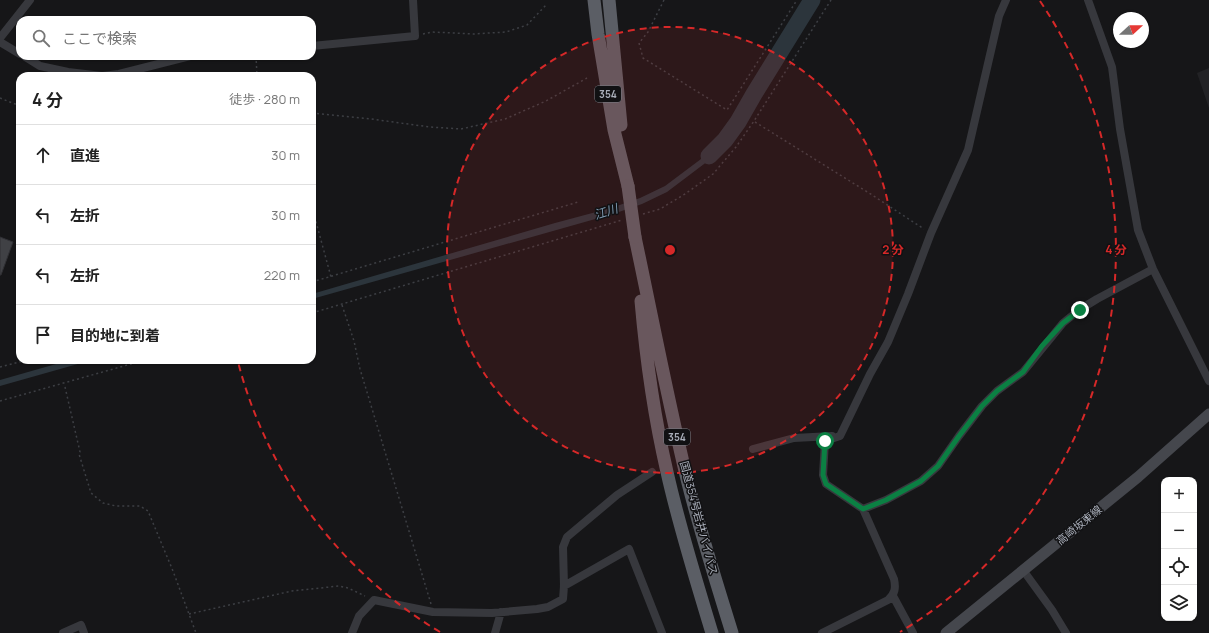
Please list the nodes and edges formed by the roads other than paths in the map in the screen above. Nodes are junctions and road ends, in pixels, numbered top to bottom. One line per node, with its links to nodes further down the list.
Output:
1 (30, 0): 7 (street)
2 (413, 0): 11 (street)
3 (594, 0): 17 (highway, 国道354号岩井バイパス / 354)
4 (609, 0): 17 (highway, 国道354号岩井バイパス / 354)
5 (1006, 0): 22 (street)
6 (1088, 0): 19 (street)
7 (17, 16)
8 (16, 18): 9 (street)
9 (0, 38)
10 (0, 42): 12 (street)
11 (316, 46)
12 (16, 52)
13 (30, 60): 15 (street)
14 (174, 60): 16 (street)
15 (68, 72)
16 (127, 72)
17 (628, 186): 18 (highway, 国道354号岩井バイパス / 354, bridge)
18 (635, 237): 35 (highway, 国道354号岩井バイパス / 354); 36 (highway, 国道354号岩井バイパス / 354)
19 (1153, 269): 20 (street); 25 (street)
20 (1209, 381)
21 (1209, 414): 26 (main road, 高崎坂東線)
22 (840, 436): 23 (street); 25 (street)
23 (753, 449)
24 (652, 472): 27 (street)
25 (863, 509): 28 (street)
26 (1023, 570): 39 (main road, 高崎坂東線); 40 (street)
27 (564, 586): 29 (street); 34 (street)
28 (893, 596): 37 (street); 38 (street)
29 (501, 612): 32 (street); 33 (street)
30 (63, 633): 31 (street)
31 (84, 633)
32 (352, 633)
33 (495, 633)
34 (662, 633)
35 (712, 633)
36 (732, 633)
37 (822, 633)
38 (913, 633)
39 (946, 633)
40 (1066, 633)

